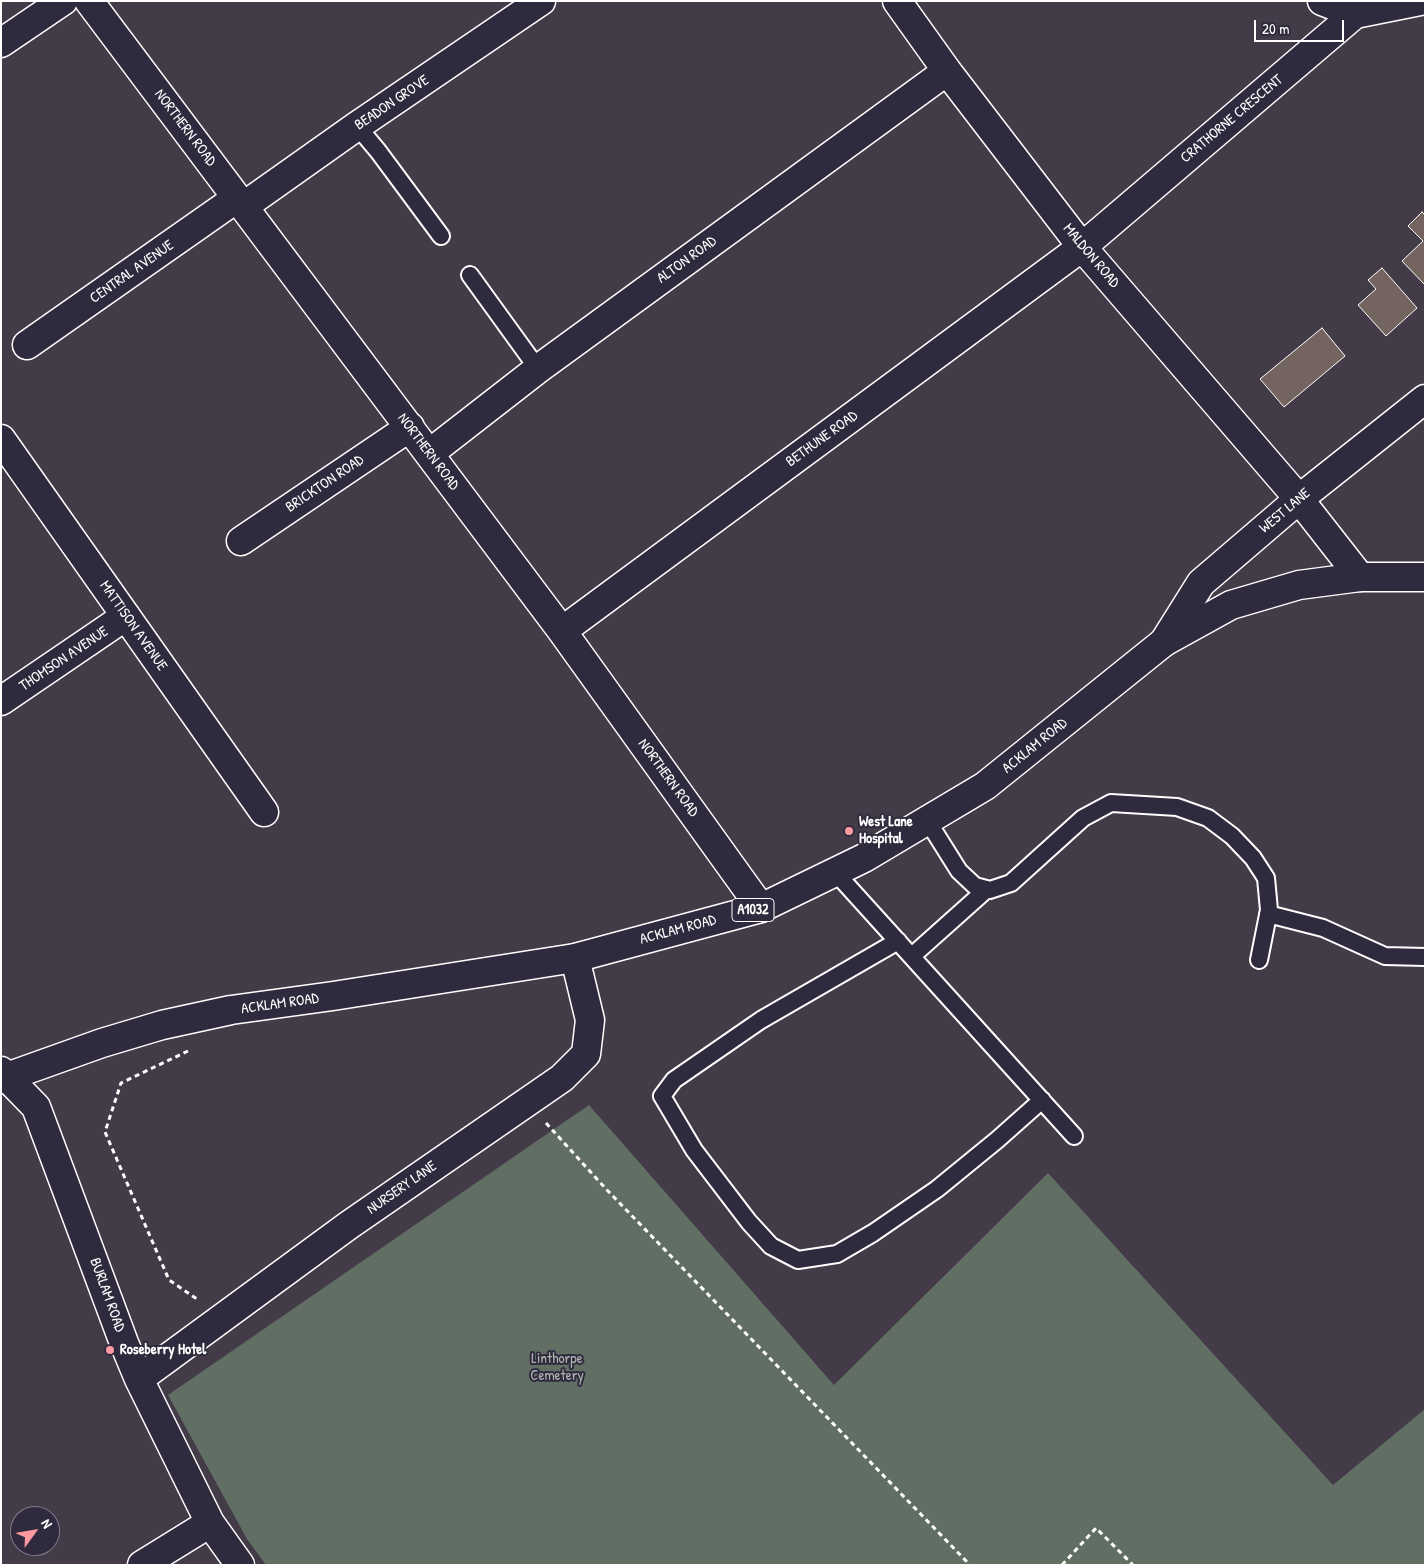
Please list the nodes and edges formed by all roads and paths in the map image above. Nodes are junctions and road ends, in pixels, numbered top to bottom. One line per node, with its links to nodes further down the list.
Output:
1 (63, 1): 8 (street)
2 (90, 1): 11 (street, NORTHERN ROAD)
3 (541, 1): 10 (street, BEADON GROVE)
4 (897, 1): 9 (street, MALDON ROAD)
5 (1322, 1): 7 (street)
6 (1420, 1): 7 (street)
7 (1355, 14): 13 (street, CRATHORNE CRESCENT)
8 (1, 43)
9 (947, 71): 13 (street, MALDON ROAD); 16 (street, ALTON ROAD)
10 (357, 126): 11 (street, BEADON GROVE); 12 (lane)
11 (240, 202): 15 (street, CENTRAL AVENUE); 18 (street, NORTHERN ROAD)
12 (441, 236)
13 (1082, 247): 21 (street, MALDON ROAD); 26 (street, BETHUNE ROAD)
14 (470, 275): 16 (lane)
15 (28, 345)
16 (538, 369): 20 (street, ALTON ROAD)
17 (1425, 399): 21 (street, WEST LANE)
18 (410, 427): 20 (street, NORTHERN ROAD); 22 (street, BRICKTON ROAD)
19 (1, 439): 25 (street, MATTISON AVENUE)
20 (430, 453): 26 (street, NORTHERN ROAD)
21 (1299, 499): 23 (street, MALDON ROAD); 27 (street, WEST LANE)
22 (241, 541)
23 (1360, 577): 24 (street, ACKLAM ROAD / A1032); 27 (street, ACKLAM ROAD / A1032)
24 (1425, 577)
25 (126, 616): 28 (street, THOMSON AVENUE); 29 (street, MATTISON AVENUE)
26 (562, 631): 33 (street, NORTHERN ROAD)
27 (1164, 642): 30 (street, ACKLAM ROAD / A1032)
28 (1, 701)
29 (264, 812)
30 (928, 820): 31 (street, ACKLAM ROAD / A1032); 32 (lane)
31 (835, 872): 33 (street, ACKLAM ROAD / A1032); 35 (lane)
32 (987, 889): 34 (lane); 36 (lane)
33 (761, 908): 38 (street, ACKLAM ROAD / A1032)
34 (1268, 914): 37 (lane); 39 (lane)
35 (898, 941): 36 (lane); 42 (lane)
36 (912, 956): 42 (lane)
37 (1425, 957)
38 (574, 958): 40 (street, ACKLAM ROAD / A1032); 43 (street, NURSERY LANE)
39 (1259, 960)
40 (213, 1014): 41 (street, ACKLAM ROAD / A1032); 45 (path)
41 (3, 1076): 46 (street, BURLAM ROAD)
42 (1042, 1100): 44 (lane)
43 (527, 1102): 46 (street, NURSERY LANE); 50 (path)
44 (1074, 1136)
45 (206, 1298)
46 (139, 1379): 47 (street, BURLAM ROAD)
47 (210, 1523): 48 (street); 49 (street, BURLAM ROAD)
48 (142, 1565)
49 (240, 1565)
50 (970, 1565)
51 (1062, 1565): 52 (path)
52 (1133, 1565)

